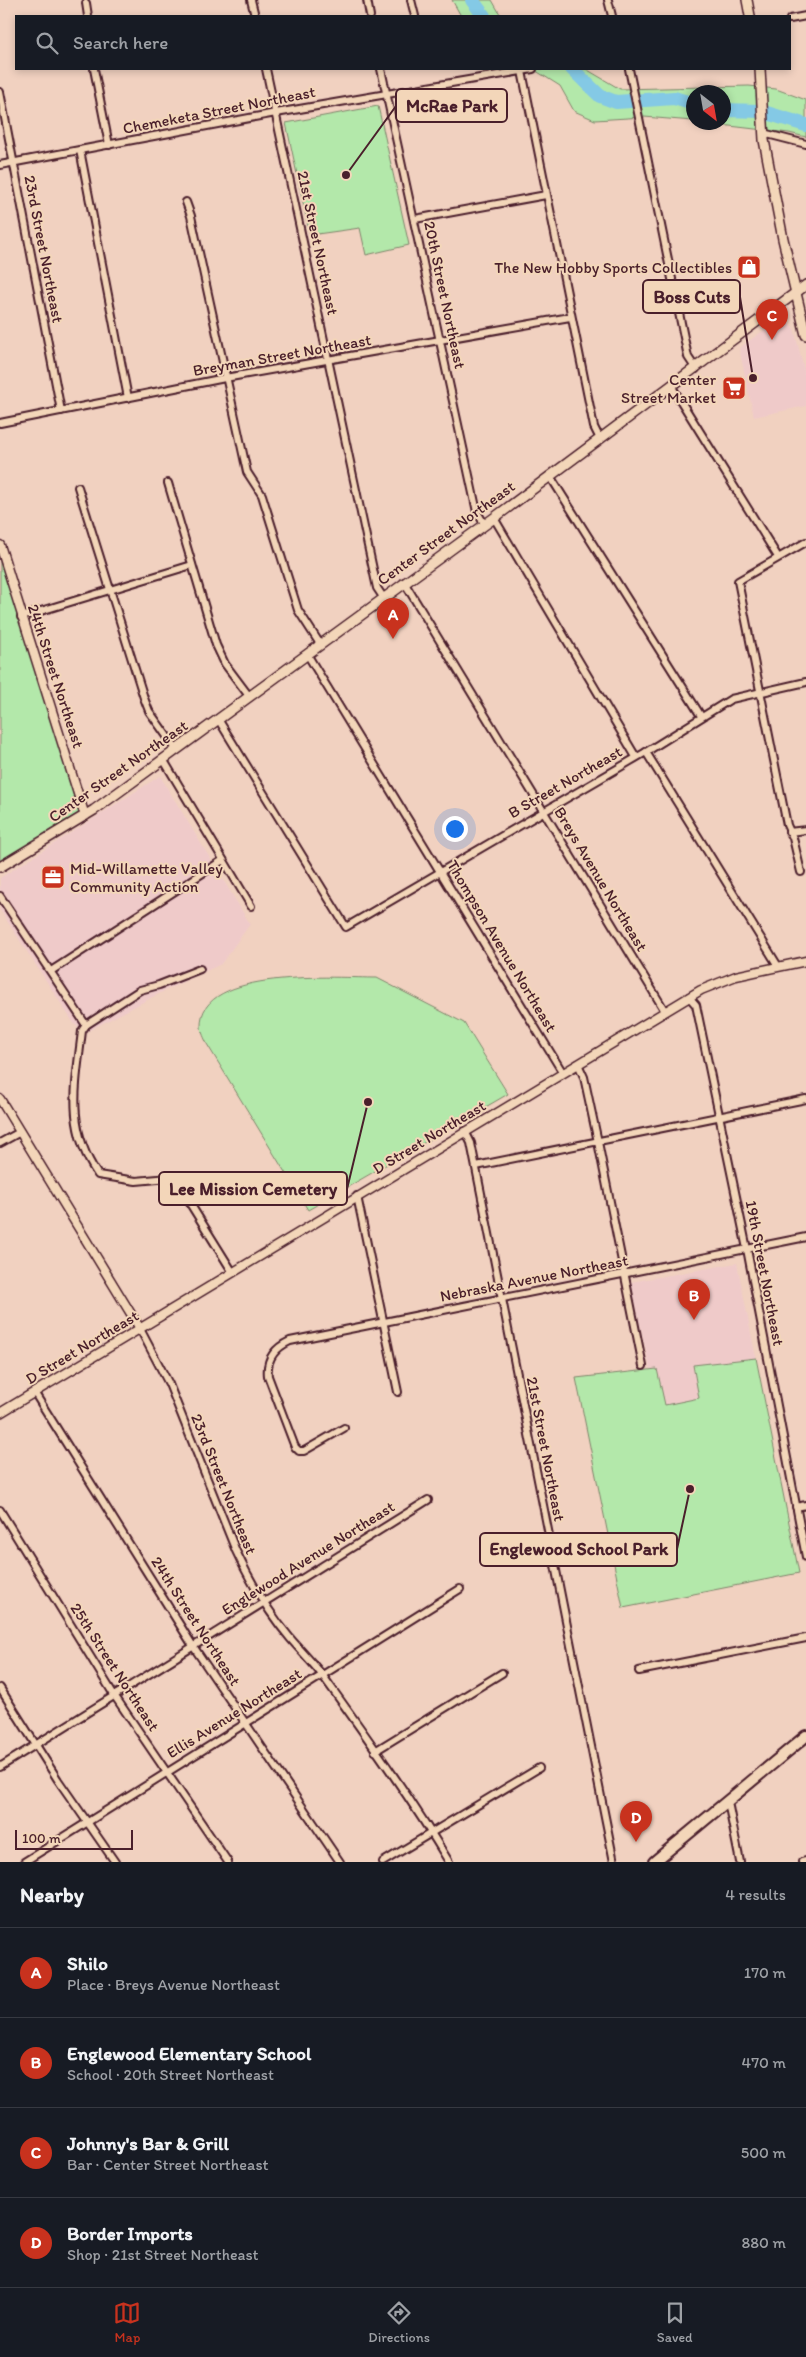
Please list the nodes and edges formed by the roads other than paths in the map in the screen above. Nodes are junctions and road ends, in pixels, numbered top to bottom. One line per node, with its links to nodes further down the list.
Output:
1 (251, 0): 8 (street)
2 (367, 0): 9 (street)
3 (411, 0): 10 (street)
4 (608, 0): 11 (street)
5 (747, 0): 12 (main road)
6 (86, 3): 7 (street)
7 (88, 15)
8 (255, 15)
9 (370, 15)
10 (415, 15)
11 (612, 15)
12 (750, 15)
13 (806, 16): 14 (street)
14 (791, 19)
15 (94, 70): 26 (street)
16 (266, 70): 24 (street, 21st Street Northeast)
17 (381, 70): 23 (street, 20th Street Northeast)
18 (528, 70): 20 (street, Chemeketa Street Northeast)
19 (629, 70): 40 (street)
20 (522, 71): 23 (street, Chemeketa Street Northeast); 31 (street)
21 (761, 74): 25 (main road)
22 (0, 92): 29 (street, 23rd Street Northeast)
23 (387, 94): 24 (street, Chemeketa Street Northeast); 33 (street, 20th Street Northeast)
24 (276, 113): 26 (street, Chemeketa Street Northeast); 39 (street, 21st Street Northeast)
25 (763, 133): 27 (street); 35 (main road)
26 (109, 144): 28 (street, Chemeketa Street Northeast)
27 (806, 144)
28 (80, 150): 29 (street, Chemeketa Street Northeast); 43 (street)
29 (14, 163): 30 (street, Chemeketa Street Northeast); 44 (street, 23rd Street Northeast)
30 (0, 165)
31 (546, 195): 33 (street); 36 (street)
32 (186, 202): 41 (street)
33 (415, 218): 38 (street, 20th Street Northeast)
34 (806, 285): 35 (main road, Center Street Northeast)
35 (796, 293): 37 (main road); 40 (main road, Center Street Northeast)
36 (570, 317): 38 (street, Breyman Street Northeast); 46 (street)
37 (806, 335)
38 (440, 341): 39 (street, Breyman Street Northeast); 51 (street, 20th Street Northeast)
39 (329, 361): 41 (street, Breyman Street Northeast); 58 (street, 21st Street Northeast)
40 (696, 369): 42 (main road, Center Street Northeast)
41 (225, 378): 43 (street, Breyman Street Northeast); 60 (street)
42 (672, 387): 46 (main road, Center Street Northeast); 54 (street)
43 (128, 398): 44 (street, Breyman Street Northeast)
44 (61, 411): 45 (street, Breyman Street Northeast)
45 (0, 423)
46 (600, 439): 47 (main road, Center Street Northeast)
47 (550, 476): 50 (main road, Center Street Northeast); 65 (street)
48 (168, 483): 55 (street)
49 (78, 487): 57 (street)
50 (494, 518): 51 (main road, Center Street Northeast); 69 (street)
51 (485, 525): 56 (main road, Center Street Northeast)
52 (806, 542): 54 (street)
53 (0, 545): 59 (street, 24th Street Northeast)
54 (778, 557): 63 (street)
55 (192, 565): 57 (street); 64 (street)
56 (404, 582): 58 (main road, Center Street Northeast); 71 (street, Breys Avenue Northeast)
57 (110, 590): 59 (street); 67 (street)
58 (383, 597): 60 (main road, Center Street Northeast)
59 (21, 617): 72 (street, 24th Street Northeast)
60 (320, 644): 61 (main road, Center Street Northeast)
61 (307, 654): 64 (main road, Center Street Northeast); 77 (street, Thompson Avenue Northeast)
62 (806, 682): 63 (street, B Street Northeast)
63 (760, 691): 65 (street, B Street Northeast); 74 (street)
64 (249, 696): 66 (main road, Center Street Northeast)
65 (701, 716): 68 (street, B Street Northeast)
66 (218, 719): 67 (main road, Center Street Northeast); 77 (street, B Street Northeast)
67 (176, 749): 70 (main road, Center Street Northeast)
68 (646, 752): 69 (street, B Street Northeast); 82 (street)
69 (636, 757): 71 (street, B Street Northeast)
70 (162, 759): 72 (main road, Center Street Northeast); 75 (street)
71 (544, 811): 77 (street, B Street Northeast); 86 (street, Breys Avenue Northeast)
72 (85, 816): 76 (main road, Center Street Northeast)
73 (806, 830): 74 (street)
74 (789, 832): 78 (street)
75 (223, 860): 80 (street); 84 (street)
76 (0, 867)
77 (440, 872): 89 (street, Thompson Avenue Northeast)
78 (801, 872)
79 (0, 896): 84 (street)
80 (250, 906)
81 (806, 961): 82 (street, D Street Northeast)
82 (778, 966): 85 (street, D Street Northeast)
83 (200, 969): 87 (street)
84 (51, 971): 87 (street)
85 (689, 997): 86 (street, D Street Northeast); 92 (street, 19th Street Northeast)
86 (666, 1011): 88 (street, D Street Northeast)
87 (86, 1025): 101 (street)
88 (578, 1064): 89 (street, D Street Northeast); 95 (street)
89 (563, 1073): 93 (street, D Street Northeast)
90 (0, 1099): 94 (street, 23rd Street Northeast)
91 (806, 1099): 92 (street)
92 (720, 1117): 95 (street); 100 (street, 19th Street Northeast)
93 (465, 1131): 97 (street, 21st Street Northeast); 98 (street, D Street Northeast)
94 (20, 1132): 96 (street); 105 (street, 23rd Street Northeast)
95 (598, 1142): 97 (street); 102 (street)
96 (0, 1143)
97 (476, 1166): 103 (street, 21st Street Northeast)
98 (357, 1196): 101 (street, D Street Northeast); 104 (street)
99 (806, 1237): 100 (street, Nebraska Avenue Northeast)
100 (747, 1249): 102 (street, Nebraska Avenue Northeast); 113 (street, 19th Street Northeast)
101 (232, 1271): 105 (street, D Street Northeast)
102 (624, 1274): 103 (street, Nebraska Avenue Northeast); 106 (street)
103 (502, 1298): 104 (street, Nebraska Avenue Northeast); 142 (street, 21st Street Northeast)
104 (383, 1322): 108 (street); 110 (street, Nebraska Avenue Northeast)
105 (139, 1328): 107 (street, D Street Northeast); 117 (street, 23rd Street Northeast)
106 (643, 1366)
107 (34, 1392): 109 (street, D Street Northeast); 119 (street, 24th Street Northeast)
108 (398, 1392)
109 (0, 1413)
110 (344, 1428)
111 (428, 1500): 117 (street, Englewood Avenue Northeast)
112 (806, 1505): 113 (street)
113 (796, 1507): 115 (street, 19th Street Northeast)
114 (0, 1510): 124 (street, 25th Street Northeast)
115 (806, 1557)
116 (460, 1589): 122 (street, Ellis Avenue Northeast)
117 (265, 1601): 119 (street, Englewood Avenue Northeast); 122 (street, 23rd Street Northeast)
118 (806, 1638): 120 (street)
119 (193, 1646): 124 (street, Englewood Avenue Northeast); 125 (street, 24th Street Northeast)
120 (639, 1670)
121 (502, 1673): 128 (street)
122 (322, 1675): 125 (street, Ellis Avenue Northeast); 128 (street, 23rd Street Northeast)
123 (0, 1688): 127 (street)
124 (114, 1694): 127 (street, Englewood Avenue Northeast); 131 (street, 25th Street Northeast)
125 (246, 1722): 131 (street, Ellis Avenue Northeast); 139 (street, 24th Street Northeast)
126 (806, 1736): 132 (main road)
127 (36, 1745): 129 (street, Englewood Avenue Northeast); 133 (street)
128 (375, 1751): 134 (street, 23rd Street Northeast)
129 (0, 1767)
130 (539, 1768): 134 (street)
131 (167, 1771): 133 (street, Ellis Avenue Northeast); 138 (street, 25th Street Northeast)
132 (728, 1802): 143 (main road); 144 (street)
133 (88, 1820): 136 (street, Ellis Avenue Northeast); 137 (street)
134 (432, 1833): 140 (street); 141 (street, 23rd Street Northeast)
135 (806, 1861): 145 (street)
136 (24, 1862)
137 (115, 1862)
138 (228, 1862)
139 (340, 1862)
140 (383, 1862)
141 (449, 1862)
142 (614, 1862)
143 (654, 1862)
144 (740, 1862)
145 (802, 1862)

